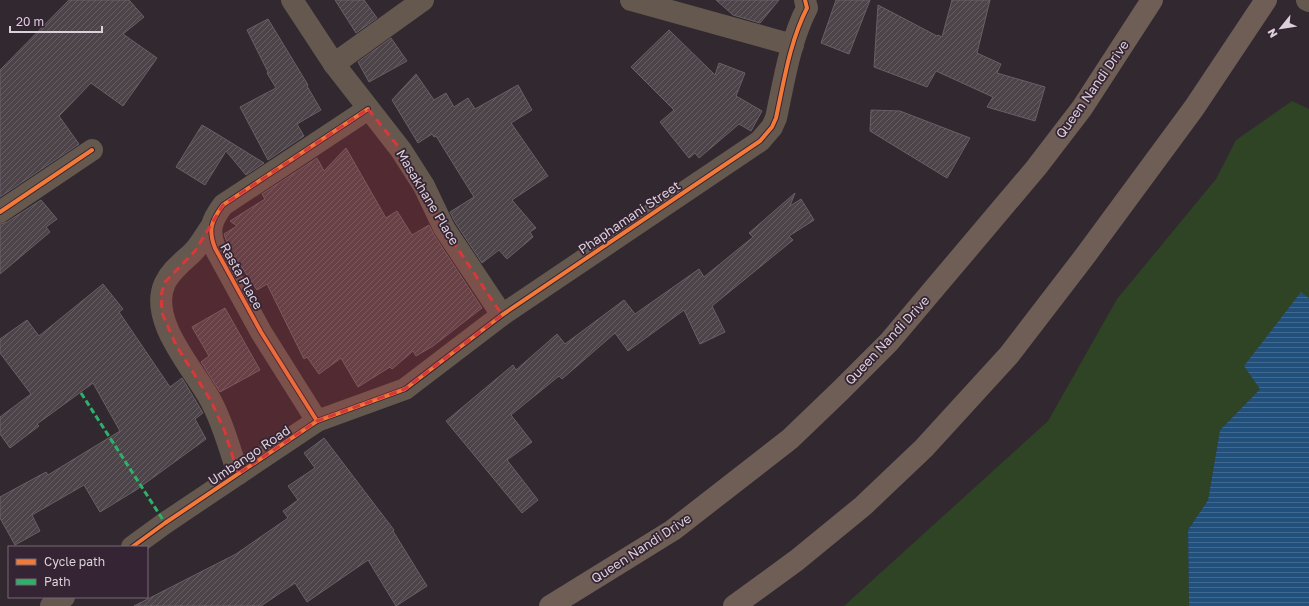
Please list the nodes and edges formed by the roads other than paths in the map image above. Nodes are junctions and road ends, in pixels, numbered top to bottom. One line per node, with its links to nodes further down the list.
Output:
1 (292, 0): 8 (street, Masakhane Place)
2 (631, 0): 7 (street)
3 (805, 0): 7 (street, Phaphamani Street)
4 (1152, 0): 20 (main road, Queen Nandi Drive)
5 (1266, 0): 21 (main road)
6 (421, 1): 8 (street)
7 (793, 45): 13 (street, Phaphamani Street)
8 (334, 64): 9 (street, Masakhane Place)
9 (368, 109): 12 (street); 13 (street, Masakhane Place)
10 (92, 150): 11 (street)
11 (0, 212)
12 (211, 227): 15 (street, Rasta Place); 16 (street)
13 (502, 315): 14 (street, Phaphamani Street)
14 (386, 397): 15 (street, Umbango Road)
15 (317, 421): 16 (street, Umbango Road)
16 (238, 474): 17 (street, Umbango Road)
17 (133, 546)
18 (63, 598): 19 (street)
19 (51, 606)
20 (550, 606)
21 (734, 606)

